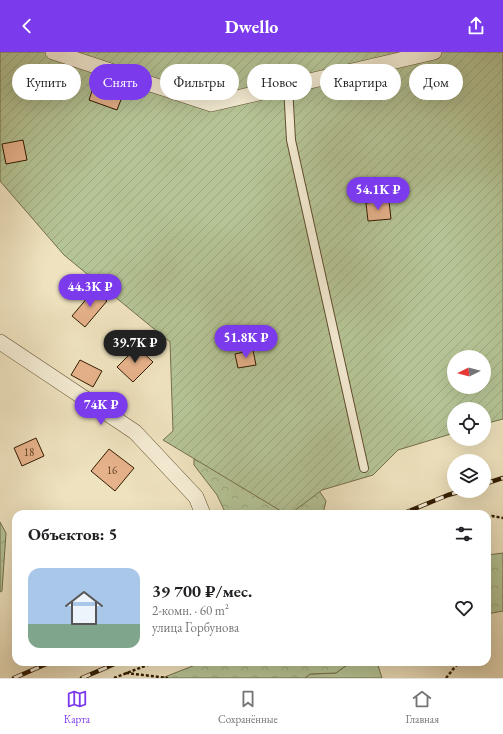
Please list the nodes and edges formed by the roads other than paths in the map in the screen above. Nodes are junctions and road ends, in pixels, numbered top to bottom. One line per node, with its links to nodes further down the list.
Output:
1 (53, 52): 4 (street)
2 (434, 52): 3 (street)
3 (312, 80)
4 (247, 95)
5 (289, 100): 7 (lane)
6 (0, 342): 8 (street)
7 (364, 468)
8 (201, 510)

